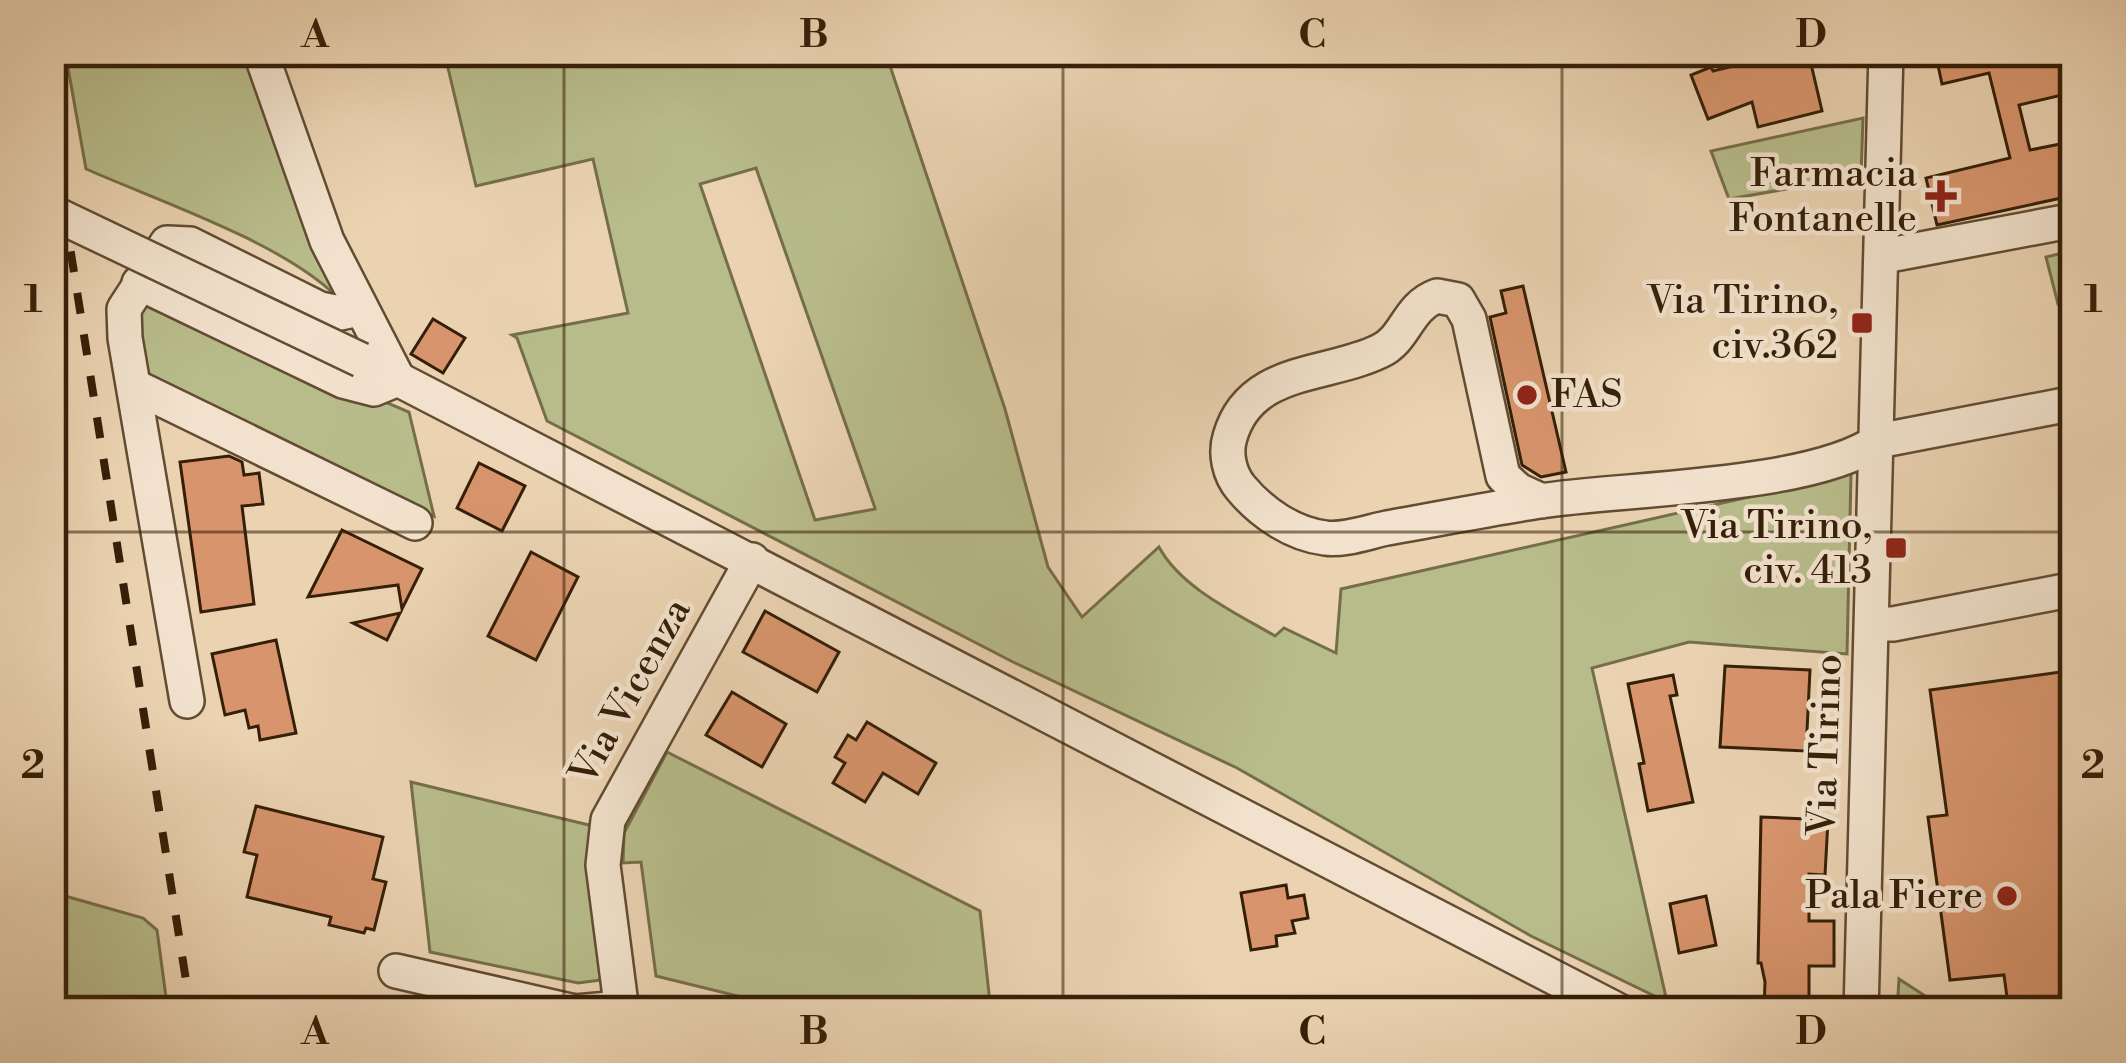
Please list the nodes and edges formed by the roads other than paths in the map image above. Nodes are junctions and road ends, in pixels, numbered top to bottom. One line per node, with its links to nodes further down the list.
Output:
1 (260, 51): 7 (street)
2 (1886, 51): 5 (street, Via Tirino)
3 (51, 212): 7 (street, bridge)
4 (2075, 220): 5 (street)
5 (1884, 256): 11 (street, Via Tirino)
6 (139, 283): 7 (street); 8 (street); 9 (street)
7 (365, 336): 8 (street)
8 (398, 379): 14 (street)
9 (134, 386): 13 (street); 17 (street)
10 (2075, 403): 11 (street)
11 (1878, 441): 12 (street); 16 (street, Via Tirino)
12 (1542, 501): 12 (street)
13 (415, 523)
14 (752, 560): 19 (street, Via Vicenza); 20 (street)
15 (2075, 589): 16 (street, Via Tirino)
16 (1872, 624): 21 (street, Via Tirino)
17 (187, 701)
18 (396, 970): 19 (street)
19 (622, 1010)
20 (1621, 1012)
21 (1861, 1012)

